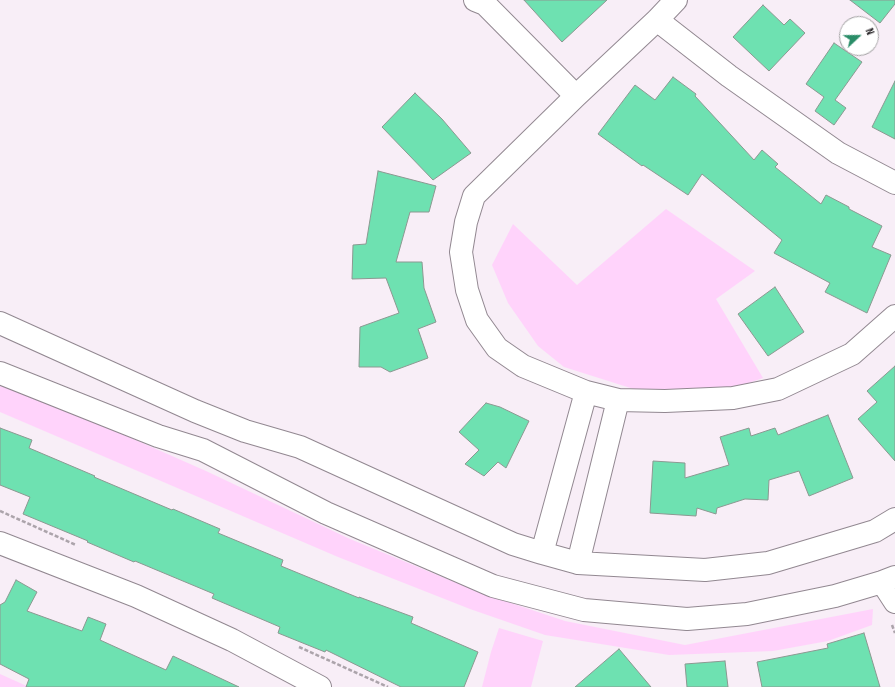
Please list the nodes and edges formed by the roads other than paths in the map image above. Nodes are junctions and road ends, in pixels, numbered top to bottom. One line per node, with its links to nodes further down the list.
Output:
1 (475, 0): 4 (street)
2 (676, 0): 3 (street)
3 (657, 20): 4 (street); 5 (street)
4 (576, 96): 9 (street)
5 (895, 182)
6 (895, 316): 10 (street)
7 (0, 323): 11 (street)
8 (0, 373): 12 (street)
9 (586, 392): 10 (street); 15 (street)
10 (618, 400): 16 (street)
11 (195, 411): 12 (street); 15 (street)
12 (183, 444): 17 (street)
13 (895, 519): 16 (street)
14 (0, 543): 19 (street)
15 (542, 553): 16 (street)
16 (578, 563)
17 (888, 580): 18 (street)
18 (895, 602)
19 (320, 687)

